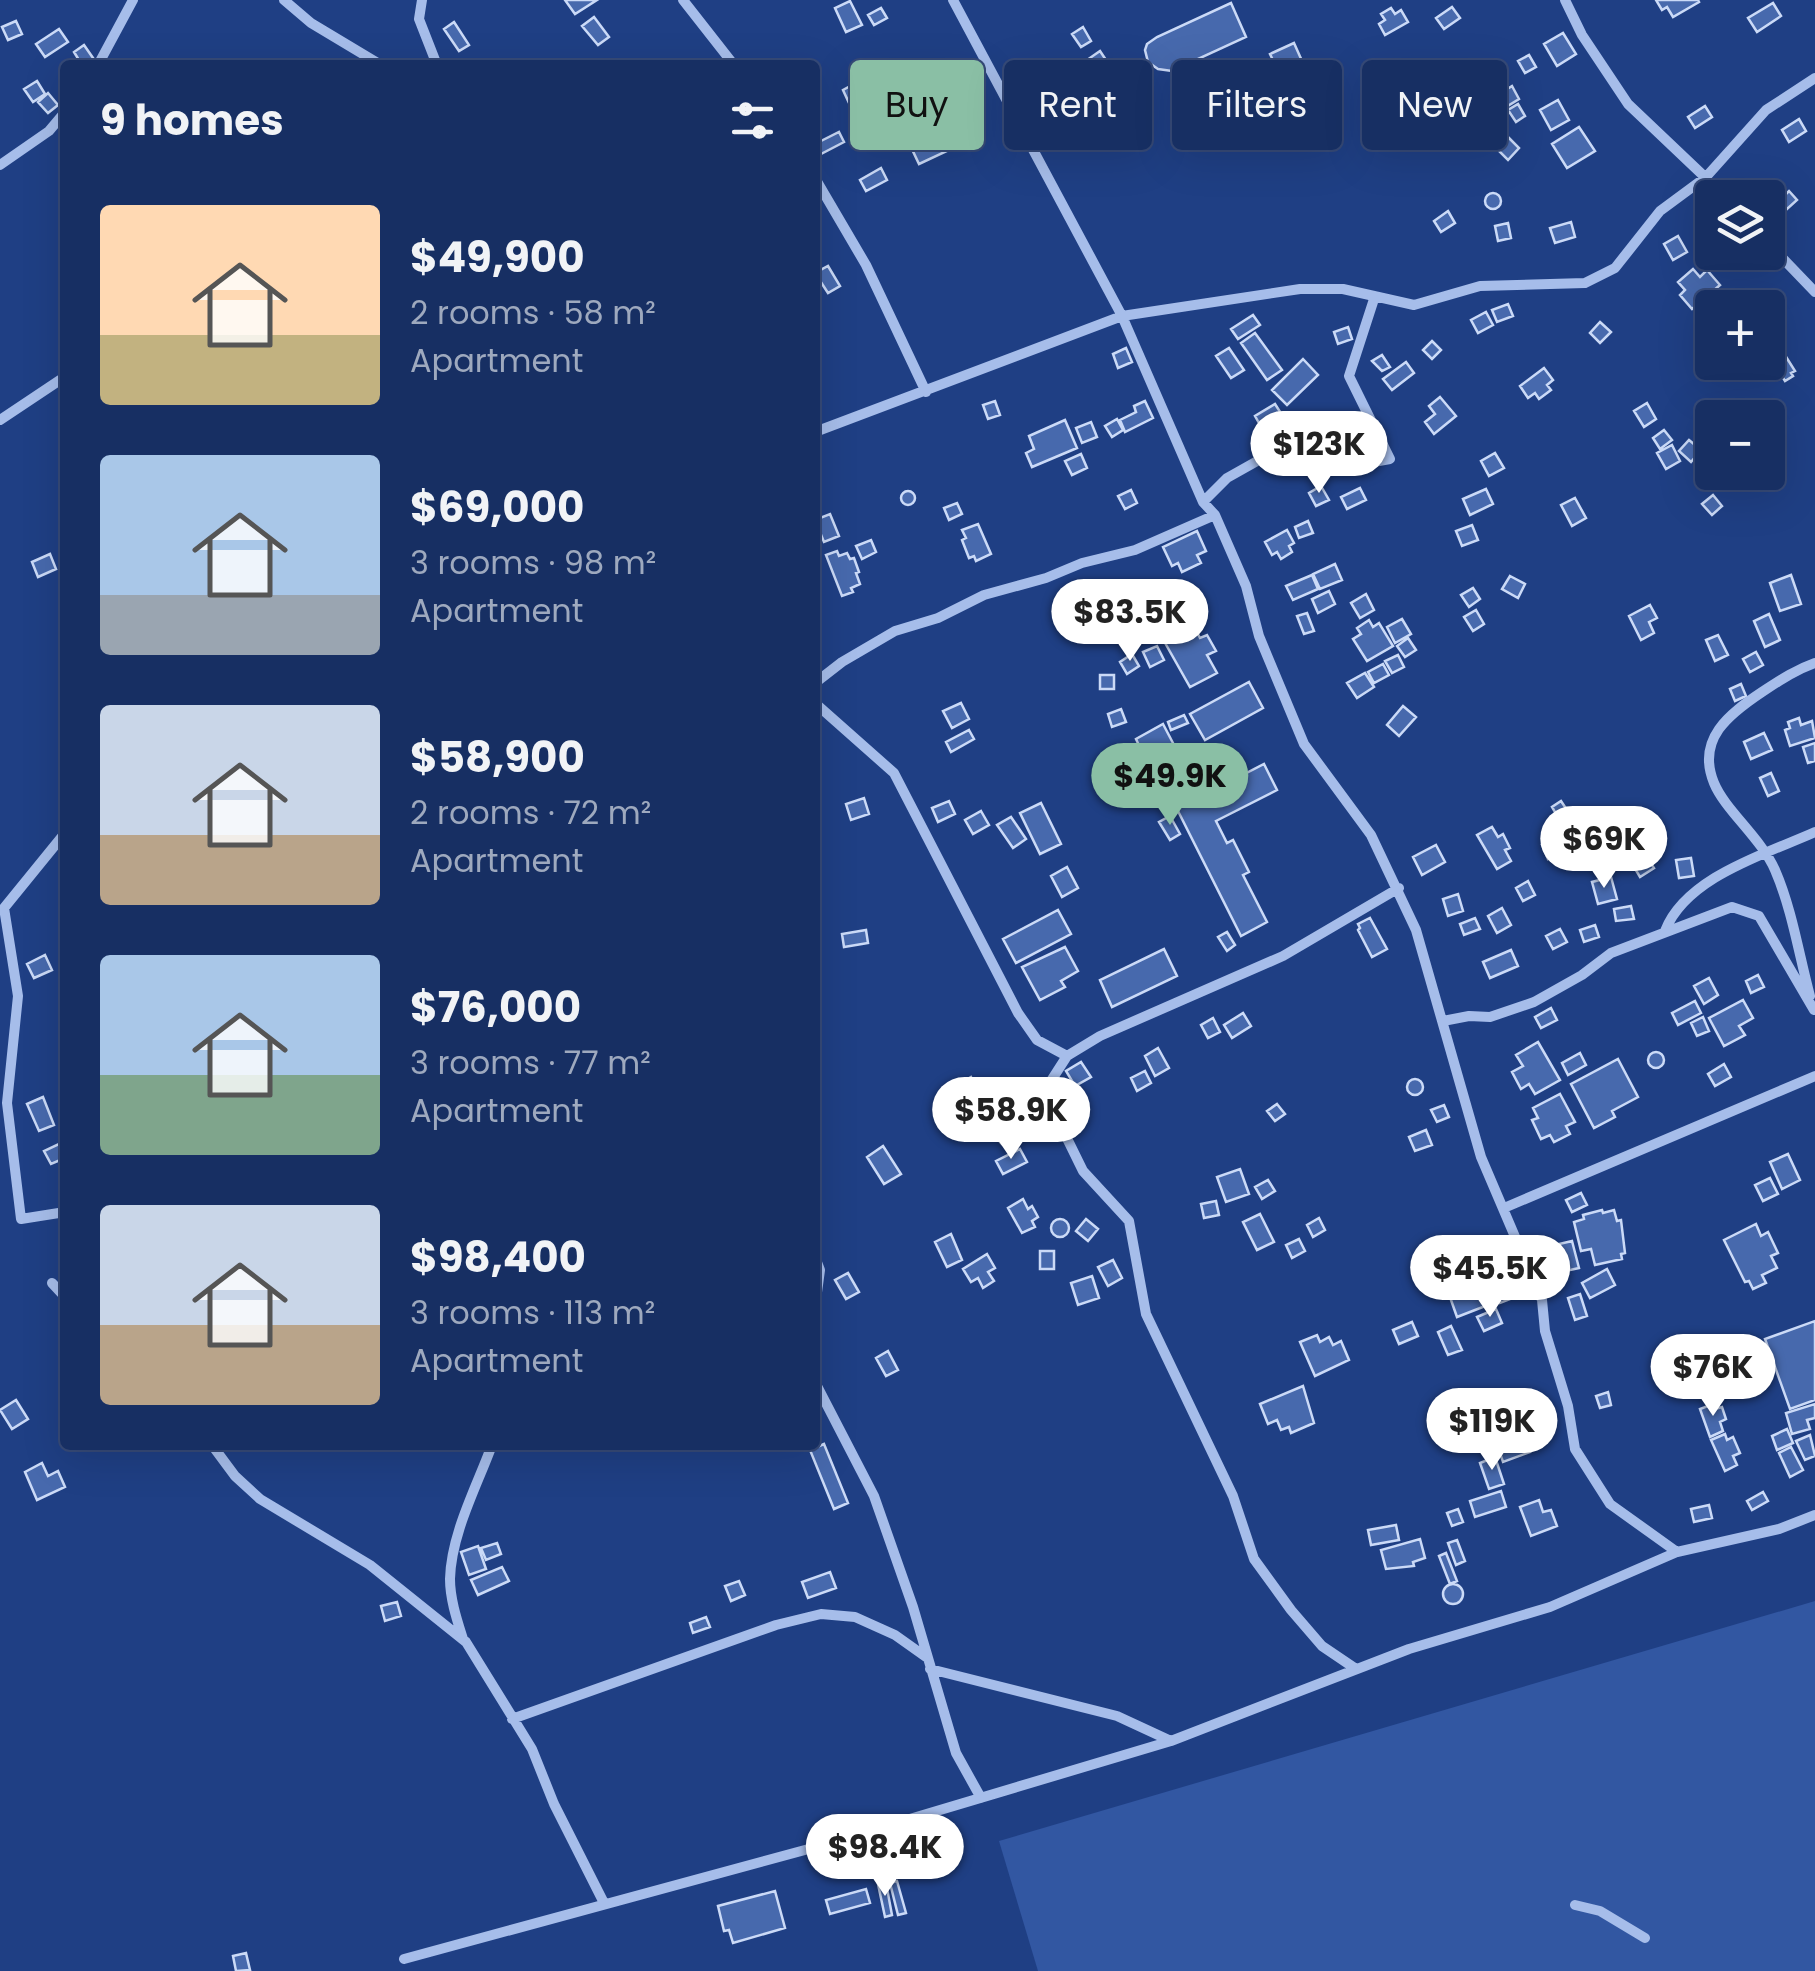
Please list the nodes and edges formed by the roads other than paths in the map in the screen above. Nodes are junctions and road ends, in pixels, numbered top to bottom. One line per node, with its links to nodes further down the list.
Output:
1 (134, 0): 7 (street)
2 (284, 0): 8 (street)
3 (422, 0): 9 (street)
4 (682, 0): 10 (street)
5 (953, 0): 19 (street)
6 (1564, 0): 14 (street)
7 (101, 60)
8 (373, 60)
9 (435, 60)
10 (730, 60)
11 (1815, 78): 14 (street)
12 (60, 118): 13 (street)
13 (0, 165)
14 (1706, 178): 18 (street)
15 (820, 187): 21 (street)
16 (1785, 261): 17 (street)
17 (1815, 292)
18 (1375, 296): 19 (street); 24 (street)
19 (1122, 316): 21 (street); 24 (street)
20 (60, 380): 22 (street)
21 (926, 392): 23 (street)
22 (0, 420)
23 (820, 430)
24 (1203, 502): 25 (street)
25 (1214, 516): 27 (street); 32 (street)
26 (1815, 663): 31 (street)
27 (820, 679)
28 (820, 707): 36 (street)
29 (1815, 832): 31 (street)
30 (60, 839): 39 (street)
31 (1766, 852): 33 (street); 34 (street)
32 (1399, 888): 35 (street); 36 (street)
33 (1665, 932): 34 (street); 35 (street)
34 (1814, 1012)
35 (1443, 1021): 38 (street)
36 (1066, 1056): 49 (street)
37 (1815, 1076): 38 (street)
38 (1504, 1208): 46 (street)
39 (60, 1213)
40 (52, 1284): 41 (street)
41 (60, 1293)
42 (820, 1400): 48 (street)
43 (216, 1450): 47 (street)
44 (490, 1450): 47 (street)
45 (1815, 1516): 46 (street)
46 (1678, 1552): 49 (street)
47 (462, 1640): 50 (street)
48 (928, 1663): 50 (street); 51 (street); 52 (street)
49 (1356, 1669): 51 (street)
50 (512, 1718): 53 (street)
51 (1171, 1741): 52 (street)
52 (981, 1798): 53 (street)
53 (604, 1903): 56 (street)
54 (1576, 1905): 55 (street)
55 (1645, 1938)
56 (404, 1959)

